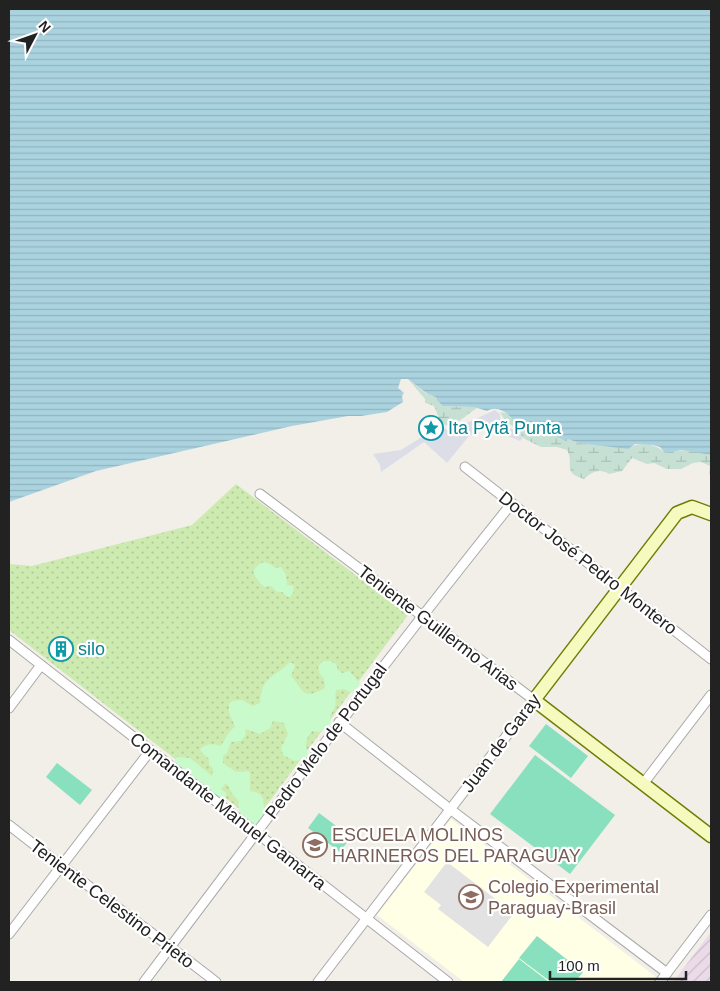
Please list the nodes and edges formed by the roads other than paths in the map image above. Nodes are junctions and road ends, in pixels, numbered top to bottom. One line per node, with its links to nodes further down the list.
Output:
1 (465, 466): 3 (street, Doctor José Pedro Montero)
2 (260, 494): 6 (street, Teniente Guillermo Arias)
3 (512, 503): 5 (street, Doctor José Pedro Montero); 6 (street, Pedro Melo de Portugal)
4 (711, 514): 5 (street, Juan de Garay)
5 (619, 588): 8 (street, Doctor José Pedro Montero); 11 (street, Juan de Garay)
6 (422, 615): 11 (street, Teniente Guillermo Arias); 13 (street, Pedro Melo de Portugal)
7 (9, 640): 9 (street, Comandante Manuel Gamarra)
8 (711, 659)
9 (41, 665): 12 (street); 14 (street, Comandante Manuel Gamarra)
10 (711, 695): 15 (street)
11 (534, 700): 15 (street, Teniente Guillermo Arias); 16 (street, Juan de Garay)
12 (9, 708)
13 (339, 722): 16 (street); 18 (street, Pedro Melo de Portugal)
14 (150, 751): 18 (street, Comandante Manuel Gamarra); 20 (street)
15 (643, 784): 19 (street, Teniente Guillermo Arias)
16 (450, 809): 22 (street, Juan de Garay); 25 (street)
17 (9, 825): 20 (street, Teniente Celestino Prieto)
18 (256, 834): 22 (street, Comandante Manuel Gamarra); 24 (street, Pedro Melo de Portugal)
19 (711, 836)
20 (61, 867): 23 (street); 24 (street, Teniente Celestino Prieto)
21 (711, 916): 25 (street)
22 (366, 918): 28 (street, Juan de Garay); 29 (street, Comandante Manuel Gamarra)
23 (9, 934)
24 (171, 946): 26 (street, Pedro Melo de Portugal); 27 (street, Teniente Celestino Prieto)
25 (667, 972): 30 (street)
26 (144, 982)
27 (216, 982)
28 (318, 982)
29 (448, 982)
30 (660, 982)

